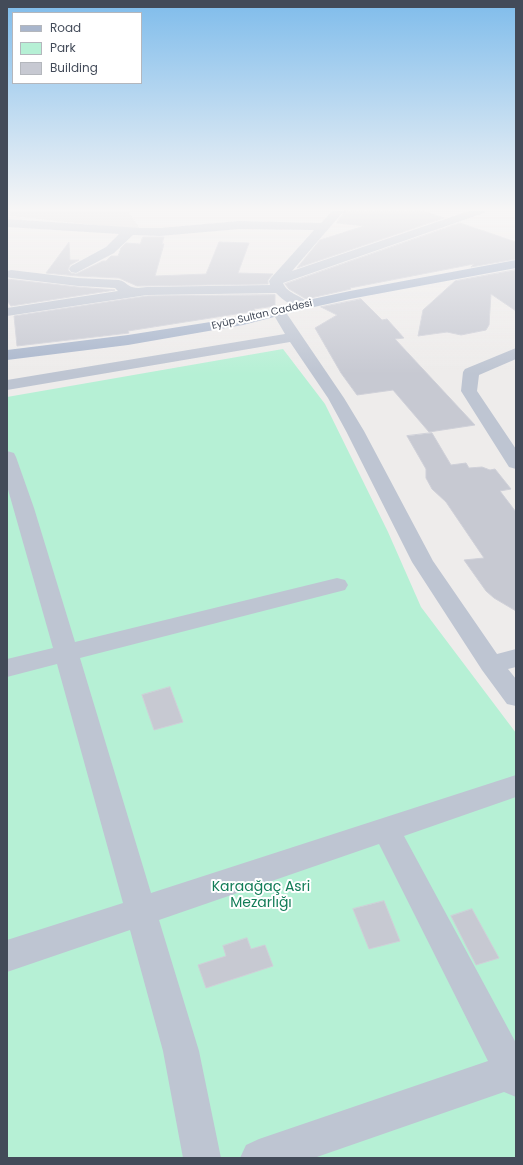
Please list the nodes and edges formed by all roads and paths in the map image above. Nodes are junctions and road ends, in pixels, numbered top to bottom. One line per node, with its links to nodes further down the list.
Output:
1 (83, 265): 5 (street)
2 (293, 265): 8 (street)
3 (331, 265): 8 (street)
4 (509, 265): 10 (main road, Eyüp Sultan Caddesi)
5 (76, 269)
6 (11, 274): 9 (street)
7 (516, 274): 12 (main road)
8 (278, 285): 9 (street); 10 (street)
9 (147, 291): 11 (street)
10 (303, 305): 13 (main road, Eyüp Sultan Caddesi)
11 (7, 312)
12 (282, 317): 13 (main road); 14 (street)
13 (243, 321): 16 (main road, Eyüp Sultan Caddesi)
14 (294, 337): 17 (street); 24 (street)
15 (516, 353): 19 (street)
16 (7, 354)
17 (7, 385)
18 (7, 457): 20 (street)
19 (516, 463)
20 (16, 510): 22 (street)
21 (337, 585): 22 (street)
22 (66, 653): 25 (street); 29 (street)
23 (516, 658): 24 (street)
24 (491, 664): 26 (street)
25 (7, 668)
26 (516, 697)
27 (516, 786): 28 (street)
28 (386, 830): 29 (street); 31 (street)
29 (141, 911): 30 (street); 32 (street)
30 (7, 956)
31 (514, 1075): 33 (street)
32 (202, 1158)
33 (259, 1158)

